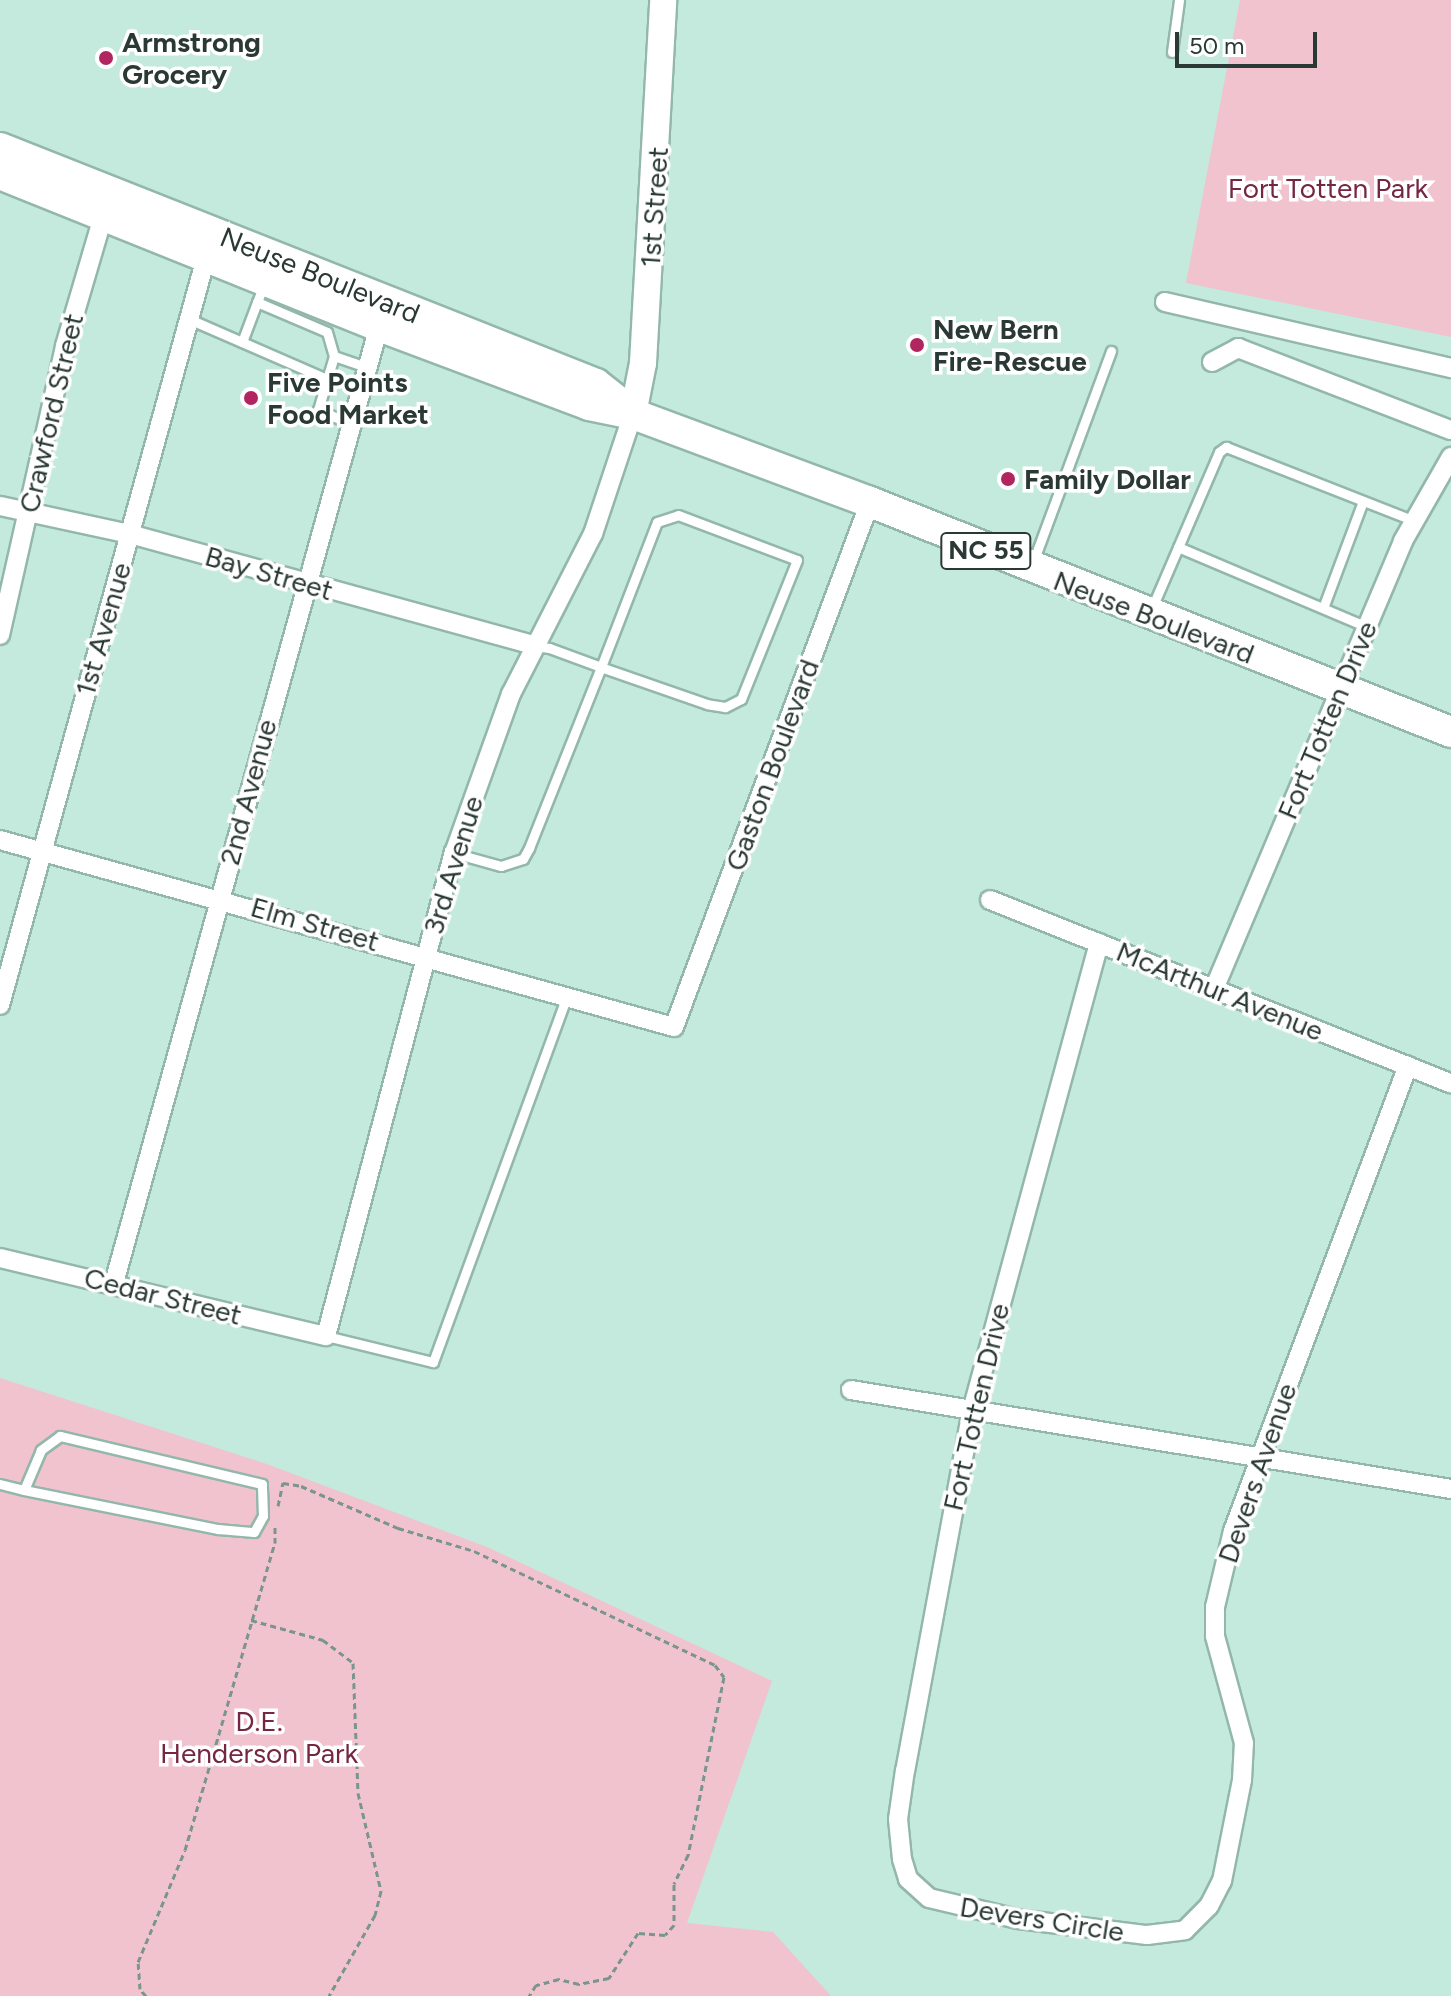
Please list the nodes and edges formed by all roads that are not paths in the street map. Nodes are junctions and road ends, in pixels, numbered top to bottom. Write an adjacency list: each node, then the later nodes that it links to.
1 (663, 0): 24 (main road, 1st Street)
2 (1179, 0): 3 (lane)
3 (1172, 52)
4 (0, 148): 6 (main road, Neuse Boulevard)
5 (0, 174): 6 (main road, Neuse Boulevard)
6 (107, 203): 7 (main road, Neuse Boulevard); 10 (main road, Neuse Boulevard); 31 (street, Crawford Street)
7 (207, 254): 8 (main road, Neuse Boulevard); 11 (street, 1st Avenue)
8 (262, 291): 12 (main road, Neuse Boulevard); 12 (lane); 13 (lane)
9 (1165, 302): 22 (street)
10 (383, 314): 12 (main road, Neuse Boulevard); 21 (street, 2nd Avenue); 24 (main road, Neuse Boulevard)
11 (189, 319): 13 (lane); 33 (street, 1st Avenue)
12 (332, 320): 18 (lane)
13 (242, 342): 17 (lane)
14 (275, 343): 17 (lane)
15 (296, 351): 20 (lane)
16 (1111, 351): 35 (lane)
17 (270, 354): 20 (lane)
18 (334, 356): 21 (lane); 23 (lane)
19 (1212, 362): 26 (street)
20 (290, 363): 23 (lane)
21 (366, 367): 25 (street, 2nd Avenue)
22 (1451, 368)
23 (327, 379): 25 (lane)
24 (633, 414): 29 (main road, Neuse Boulevard / NC 55); 41 (street, 3rd Avenue)
25 (349, 423): 36 (street, 2nd Avenue)
26 (1451, 430)
27 (1451, 457): 32 (street, Fort Totten Drive)
28 (1363, 501): 32 (lane); 34 (lane); 37 (lane)
29 (870, 502): 35 (main road, Neuse Boulevard / NC 55); 55 (street, Gaston Boulevard)
30 (0, 506): 31 (street, Bay Street)
31 (27, 510): 33 (street, Bay Street); 40 (street, Crawford Street)
32 (1415, 521): 39 (street, Fort Totten Drive)
33 (130, 534): 36 (street, Bay Street); 46 (street, 1st Avenue)
34 (1178, 547): 37 (lane); 38 (lane)
35 (1030, 569): 38 (main road, Neuse Boulevard / NC 55)
36 (305, 583): 41 (street, Bay Street); 48 (street, 2nd Avenue)
37 (1323, 608): 39 (lane)
38 (1149, 614): 43 (main road, Neuse Boulevard / NC 55)
39 (1367, 627): 43 (street, Fort Totten Drive)
40 (0, 635)
41 (536, 646): 42 (lane); 47 (street, 3rd Avenue)
42 (601, 667): 42 (lane); 47 (lane)
43 (1339, 689): 44 (main road, Neuse Boulevard / NC 55); 52 (street, Fort Totten Drive)
44 (1451, 732)
45 (0, 840): 46 (street, Elm Street)
46 (40, 849): 48 (street, Elm Street); 54 (street, 1st Avenue)
47 (454, 853): 51 (street, 3rd Avenue)
48 (220, 898): 51 (street, Elm Street); 59 (street, 2nd Avenue)
49 (990, 900): 50 (street, McArthur Avenue)
50 (1099, 943): 52 (street, McArthur Avenue); 62 (street, Fort Totten Drive)
51 (426, 955): 53 (street, Elm Street); 60 (street, 3rd Avenue)
52 (1214, 989): 56 (street, McArthur Avenue)
53 (567, 996): 55 (street, Elm Street); 60 (lane)
54 (0, 1005)
55 (674, 1027)
56 (1408, 1066): 57 (street, McArthur Avenue); 63 (street, Devers Avenue)
57 (1451, 1083)
58 (0, 1258): 59 (street, Cedar Street)
59 (114, 1283): 60 (street, Cedar Street)
60 (326, 1336)
61 (851, 1390): 62 (street)
62 (972, 1410): 63 (street); 67 (street, Fort Totten Drive)
63 (1258, 1461): 65 (street); 68 (street, Devers Avenue)
64 (0, 1484): 66 (lane)
65 (1451, 1489)
66 (24, 1490): 66 (lane)
67 (908, 1879): 68 (street, Devers Circle)
68 (1185, 1930)

